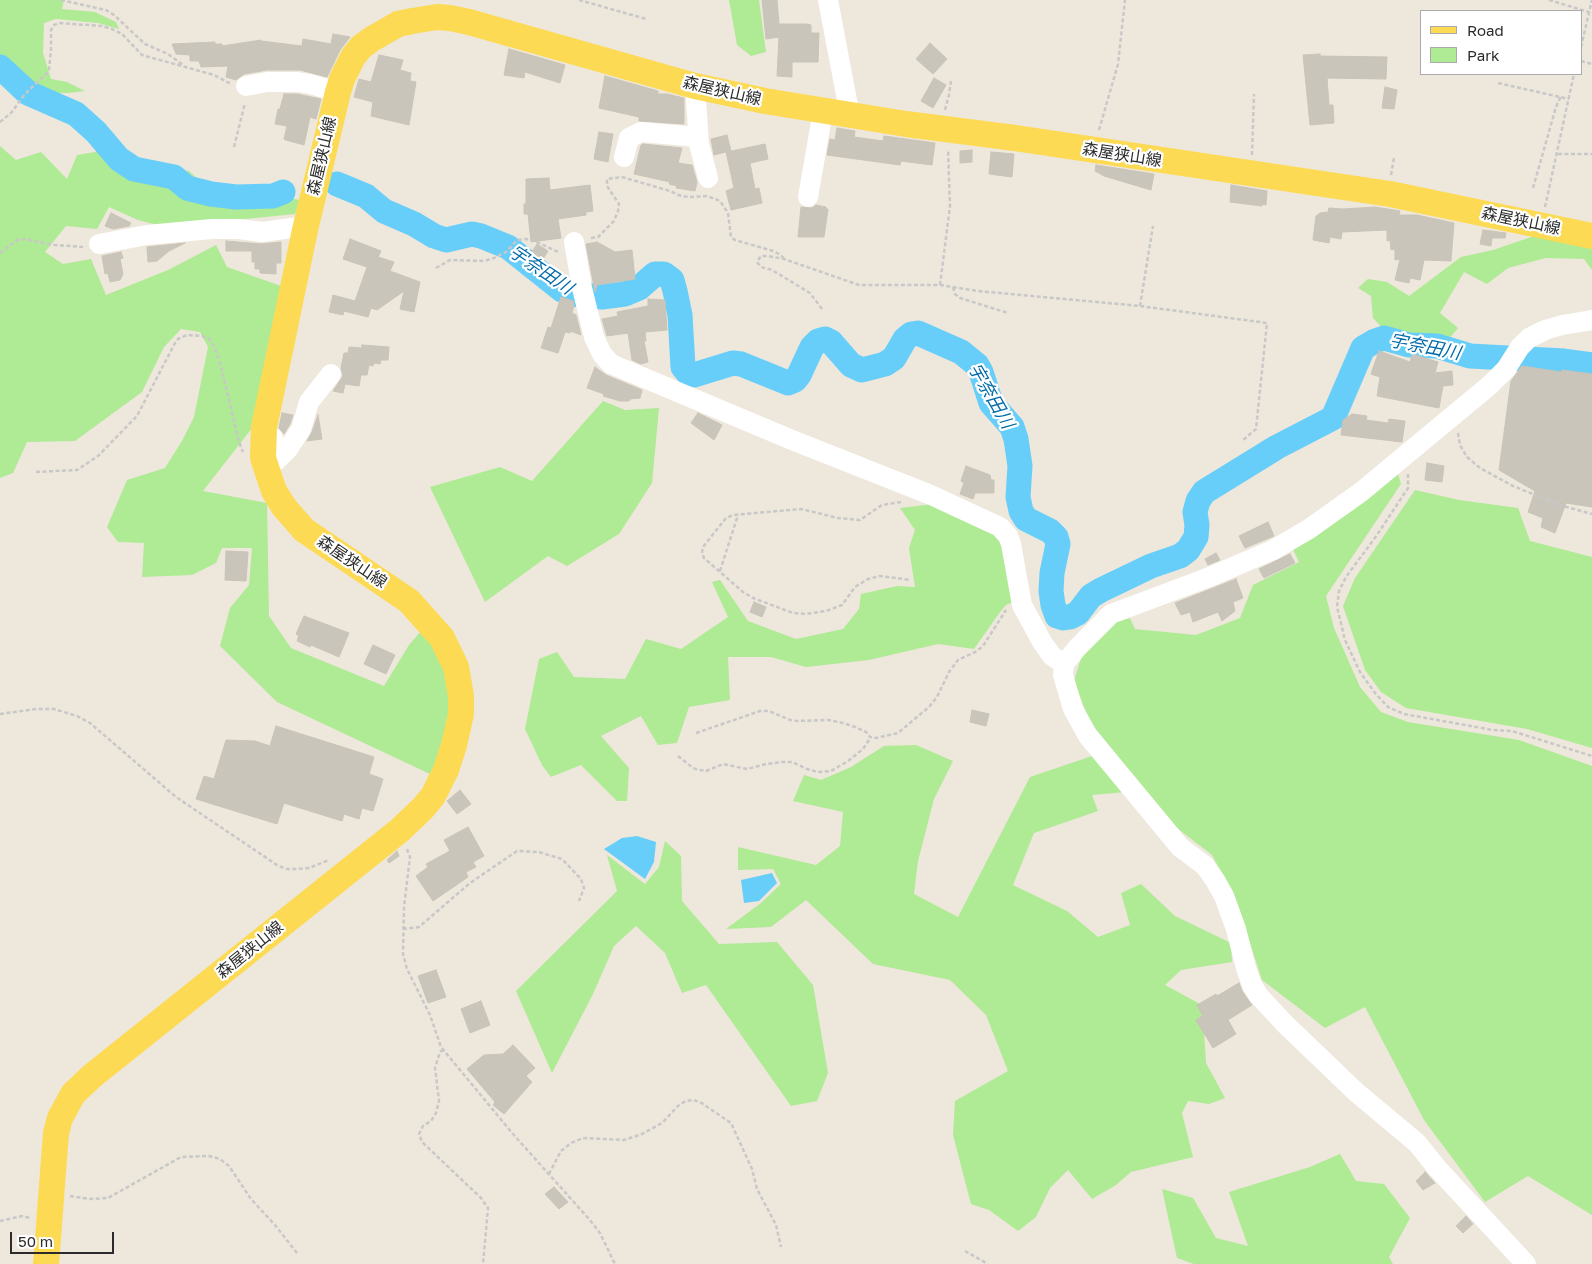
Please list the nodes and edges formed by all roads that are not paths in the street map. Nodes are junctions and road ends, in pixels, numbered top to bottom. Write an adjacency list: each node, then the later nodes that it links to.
1 (828, 0): 6 (street)
2 (246, 86): 4 (street)
3 (695, 86): 4 (main road, 森屋狭山線); 5 (main road, 森屋狭山線); 7 (street)
4 (338, 92): 11 (main road, 森屋狭山線)
5 (823, 111): 6 (main road, 森屋狭山線); 10 (street)
6 (850, 116): 12 (main road, 森屋狭山線)
7 (698, 137): 8 (street); 9 (street)
8 (624, 157)
9 (708, 178)
10 (808, 197)
11 (306, 226): 13 (street); 17 (main road, 森屋狭山線)
12 (1592, 236)
13 (99, 244)
14 (575, 246): 18 (street)
15 (1592, 320): 18 (street)
16 (331, 374): 17 (street)
17 (263, 447): 19 (main road, 森屋狭山線)
18 (1064, 664): 20 (street)
19 (46, 1264)
20 (1526, 1264)

